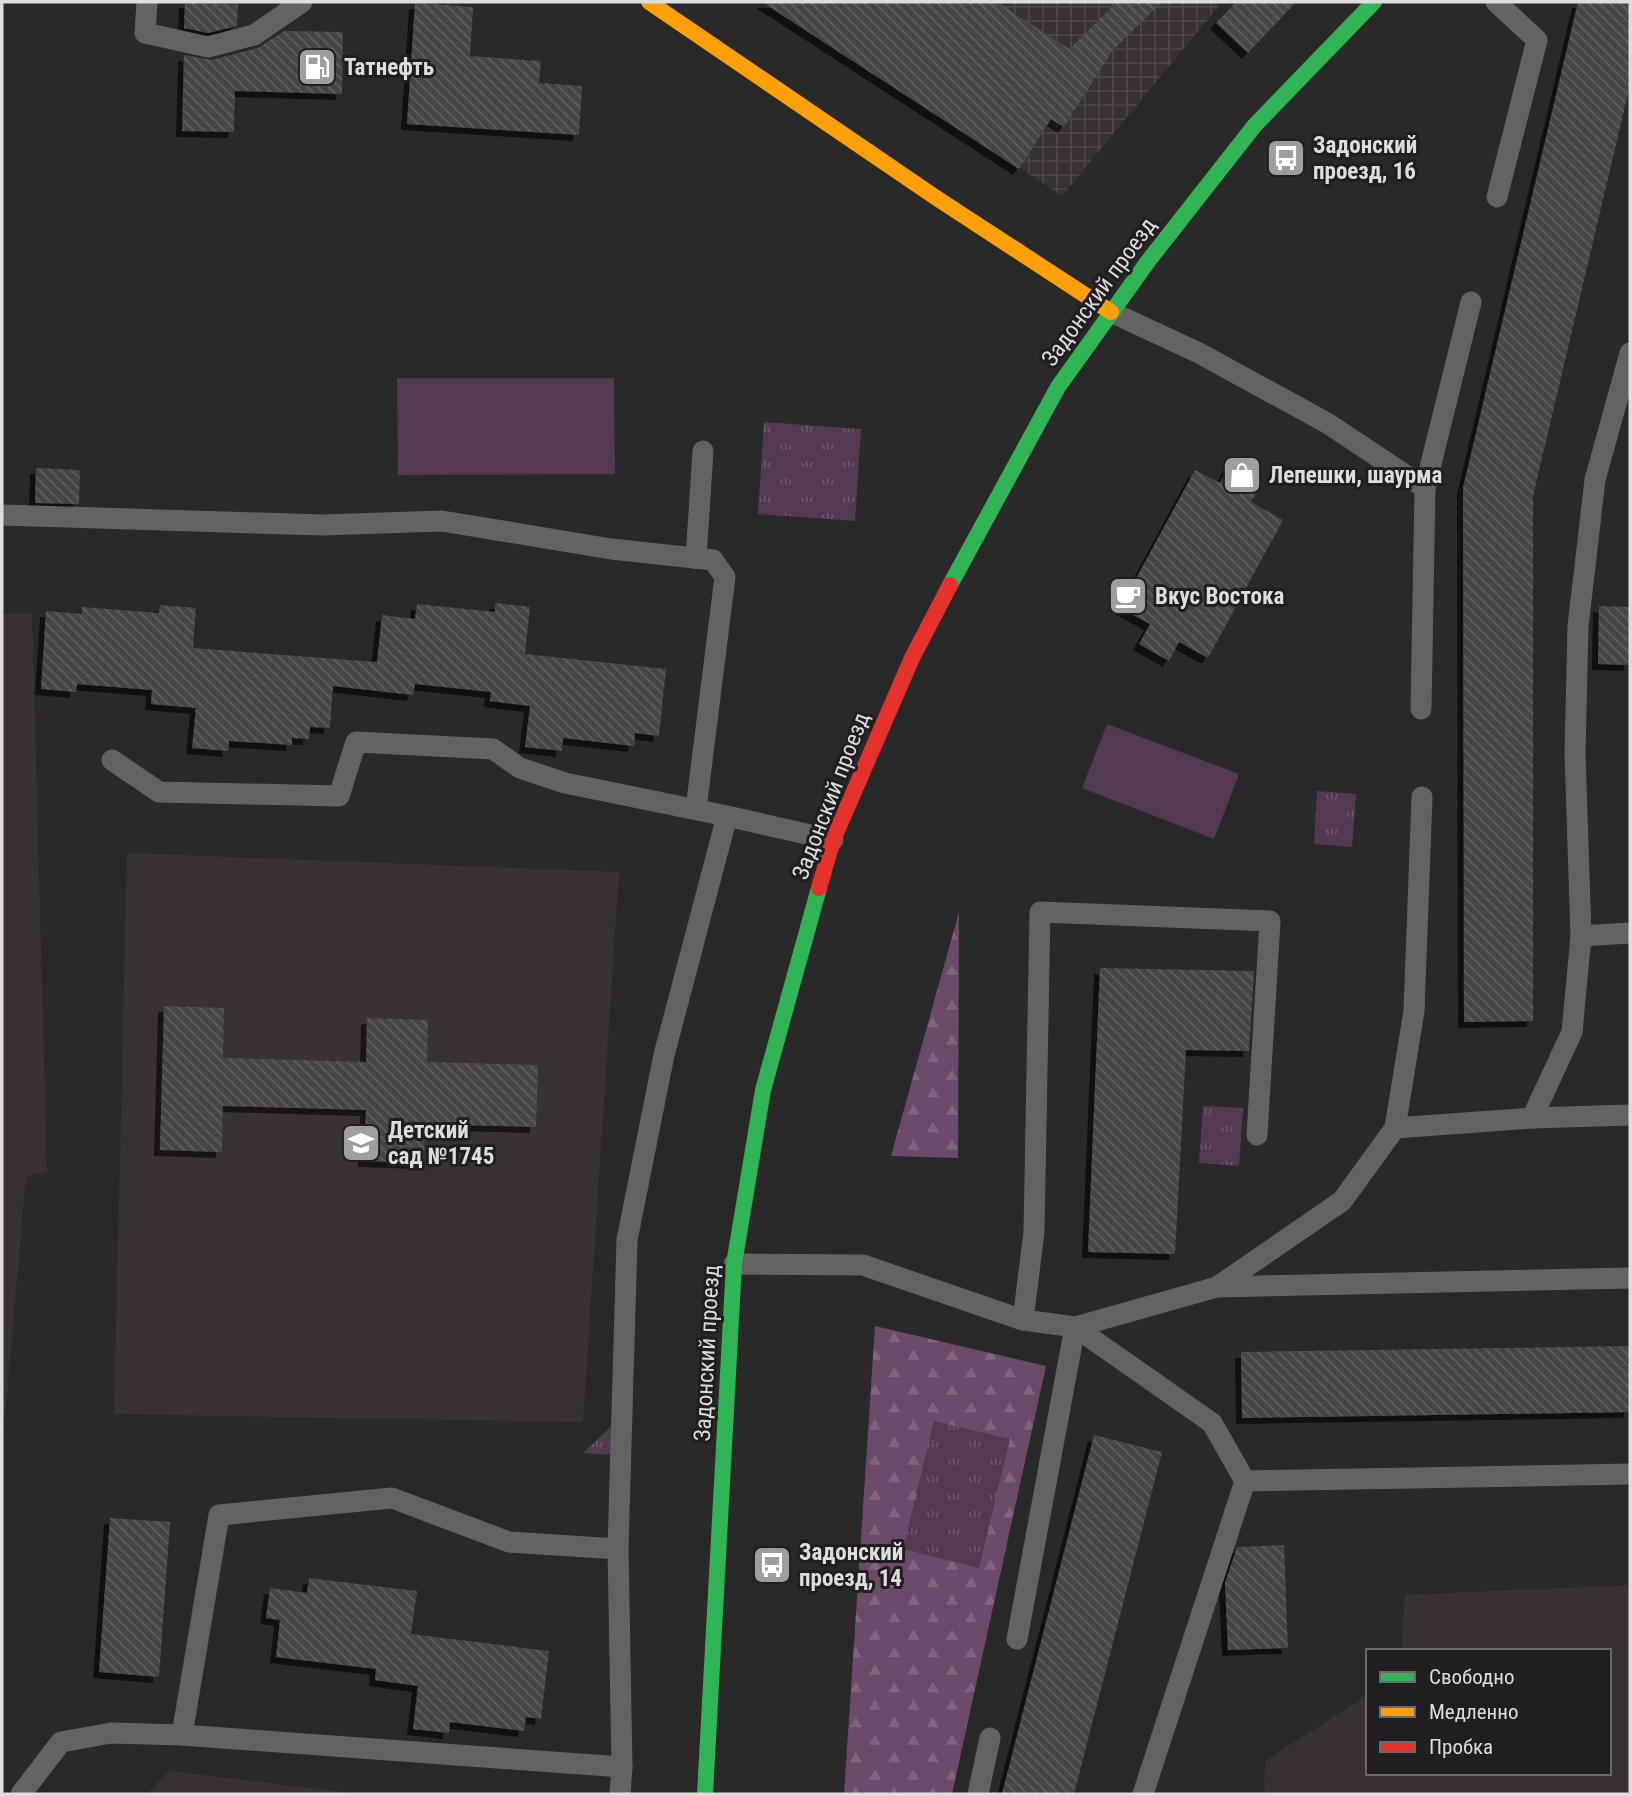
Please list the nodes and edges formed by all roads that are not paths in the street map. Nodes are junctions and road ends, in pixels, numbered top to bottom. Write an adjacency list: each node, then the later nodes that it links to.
1 (147, 2): 2 (lane)
2 (302, 2)
3 (649, 2): 8 (street)
4 (1374, 2): 8 (street, Задонский проезд)
5 (1496, 2): 6 (lane)
6 (1497, 197)
7 (1471, 302): 11 (lane)
8 (1111, 312): 11 (lane); 19 (street, Задонский проезд)
9 (1630, 353): 21 (lane)
10 (703, 451): 13 (lane)
11 (1425, 488): 14 (lane)
12 (2, 514): 13 (lane)
13 (696, 558): 17 (lane)
14 (1420, 709)
15 (112, 760): 17 (lane)
16 (1422, 797): 24 (lane)
17 (696, 809): 18 (lane)
18 (727, 816): 19 (lane); 33 (lane)
19 (833, 840): 26 (street, Задонский проезд)
20 (1630, 933): 21 (lane)
21 (1581, 936): 23 (lane)
22 (1630, 1115): 23 (lane)
23 (1532, 1118): 24 (lane)
24 (1395, 1128): 28 (lane)
25 (1257, 1135): 29 (lane)
26 (734, 1264): 29 (lane); 40 (street, Задонский проезд)
27 (1630, 1278): 28 (lane)
28 (1217, 1287): 30 (lane)
29 (1023, 1320): 30 (lane)
30 (1075, 1327): 32 (lane); 34 (lane)
31 (1630, 1474): 32 (lane)
32 (1245, 1481): 42 (lane)
33 (618, 1549): 35 (lane); 37 (lane)
34 (1017, 1639)
35 (182, 1735): 37 (lane); 38 (lane)
36 (990, 1738): 41 (lane)
37 (622, 1767): 39 (lane)
38 (21, 1794)
39 (620, 1794)
40 (705, 1794)
41 (978, 1794)
42 (1143, 1794)

